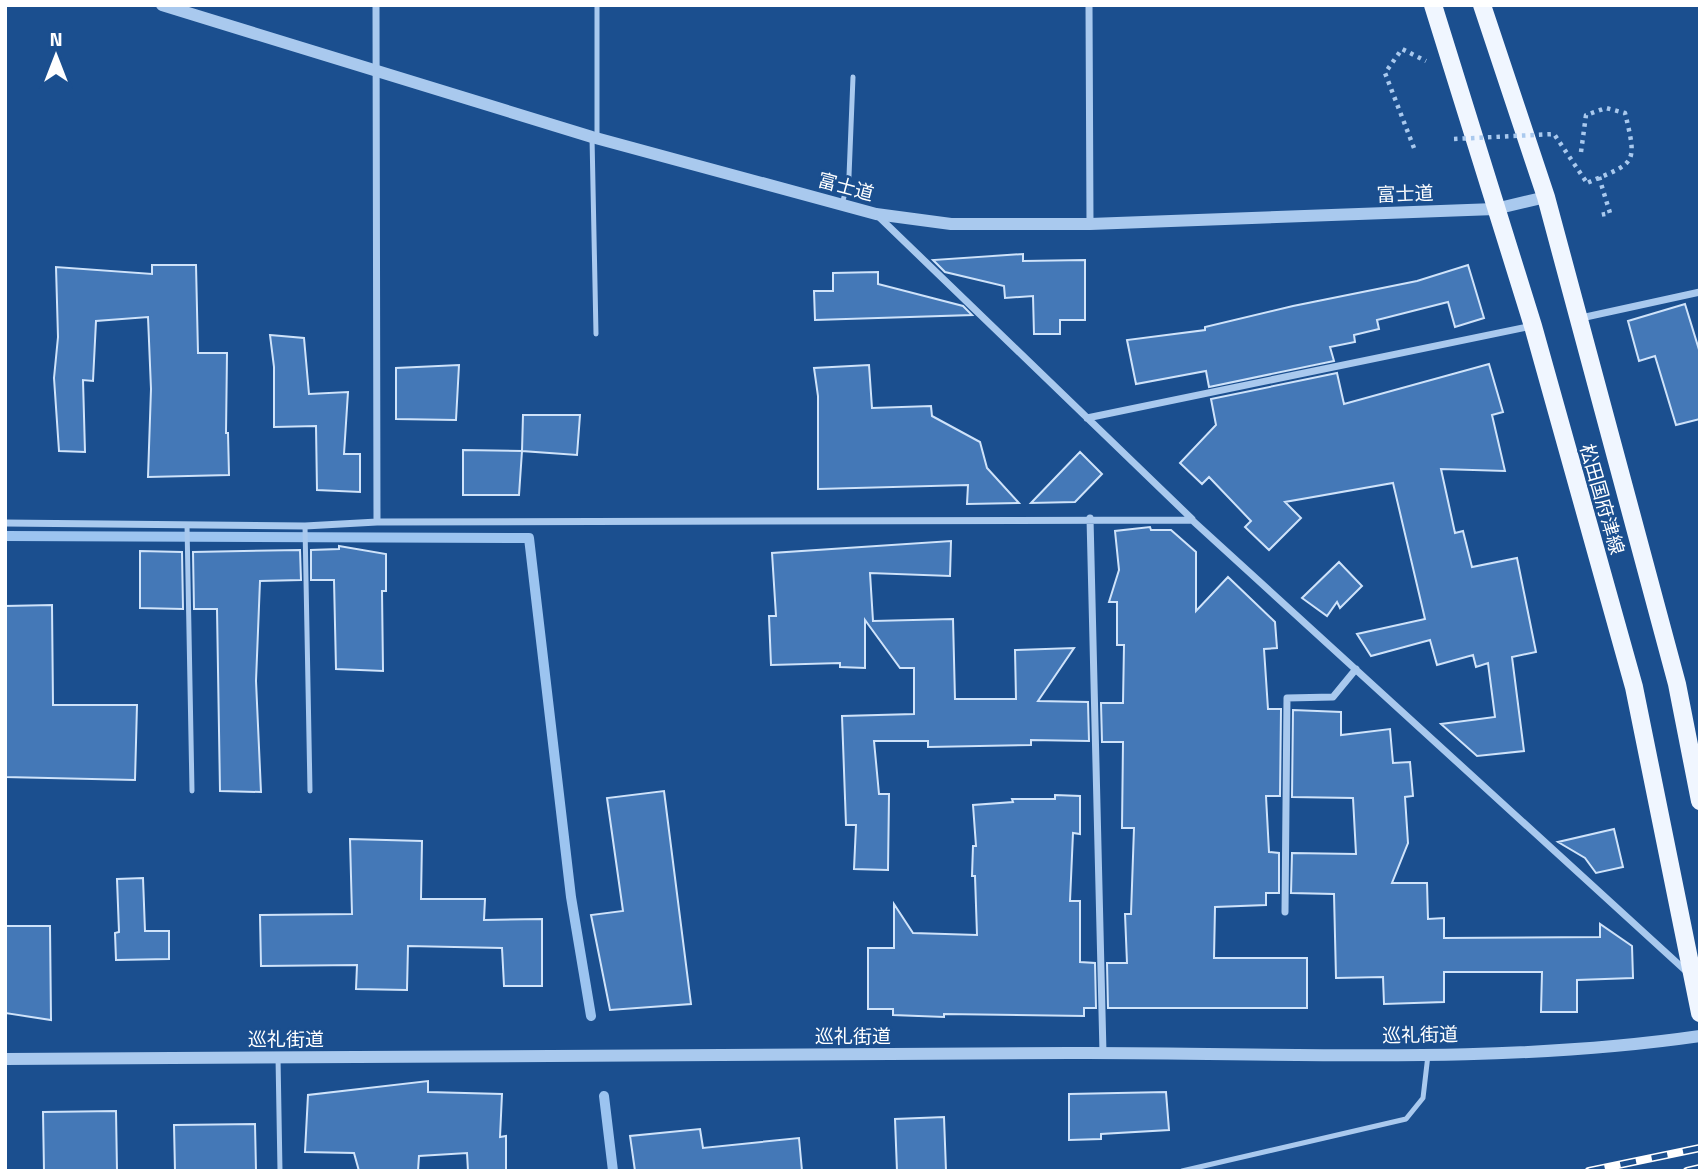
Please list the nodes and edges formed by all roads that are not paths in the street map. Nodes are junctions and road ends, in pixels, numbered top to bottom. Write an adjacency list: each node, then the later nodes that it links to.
1 (162, 5): 7 (street, 富士道)
2 (376, 5): 7 (street)
3 (597, 5): 9 (lane)
4 (1089, 5): 14 (street)
5 (1433, 5): 12 (main road, 松田国府津線)
6 (1482, 5): 10 (main road, 松田国府津線)
7 (376, 74): 9 (street, 富士道); 22 (street)
8 (853, 77): 11 (lane)
9 (594, 138): 11 (street, 富士道); 18 (lane)
10 (1546, 198): 12 (street, 富士道); 16 (main road, 松田国府津線)
11 (842, 205): 13 (street, 富士道)
12 (1495, 209): 14 (street, 富士道); 17 (main road, 松田国府津線)
13 (876, 214): 14 (street, 富士道); 19 (street)
14 (1090, 224)
15 (1700, 292): 16 (street)
16 (1579, 318): 29 (main road, 松田国府津線)
17 (1533, 326): 19 (street); 31 (main road, 松田国府津線)
18 (596, 334)
19 (1087, 418): 21 (street)
20 (1090, 518): 21 (street); 22 (street); 34 (street)
21 (1192, 520): 26 (street)
22 (377, 522): 25 (street)
23 (5, 523): 24 (street)
24 (187, 525): 25 (street); 27 (lane)
25 (305, 526): 28 (lane)
26 (1356, 669): 30 (street); 31 (street)
27 (192, 791)
28 (310, 791)
29 (1700, 801)
30 (1285, 912)
31 (1692, 976): 32 (main road, 松田国府津線)
32 (1700, 1013)
33 (1700, 1036): 35 (street, 巡礼街道)
34 (1103, 1053): 35 (street, 巡礼街道); 36 (street, 巡礼街道)
35 (1428, 1055): 39 (lane)
36 (278, 1057): 37 (street, 巡礼街道); 38 (lane)
37 (5, 1059)
38 (280, 1171)
39 (1182, 1171)

